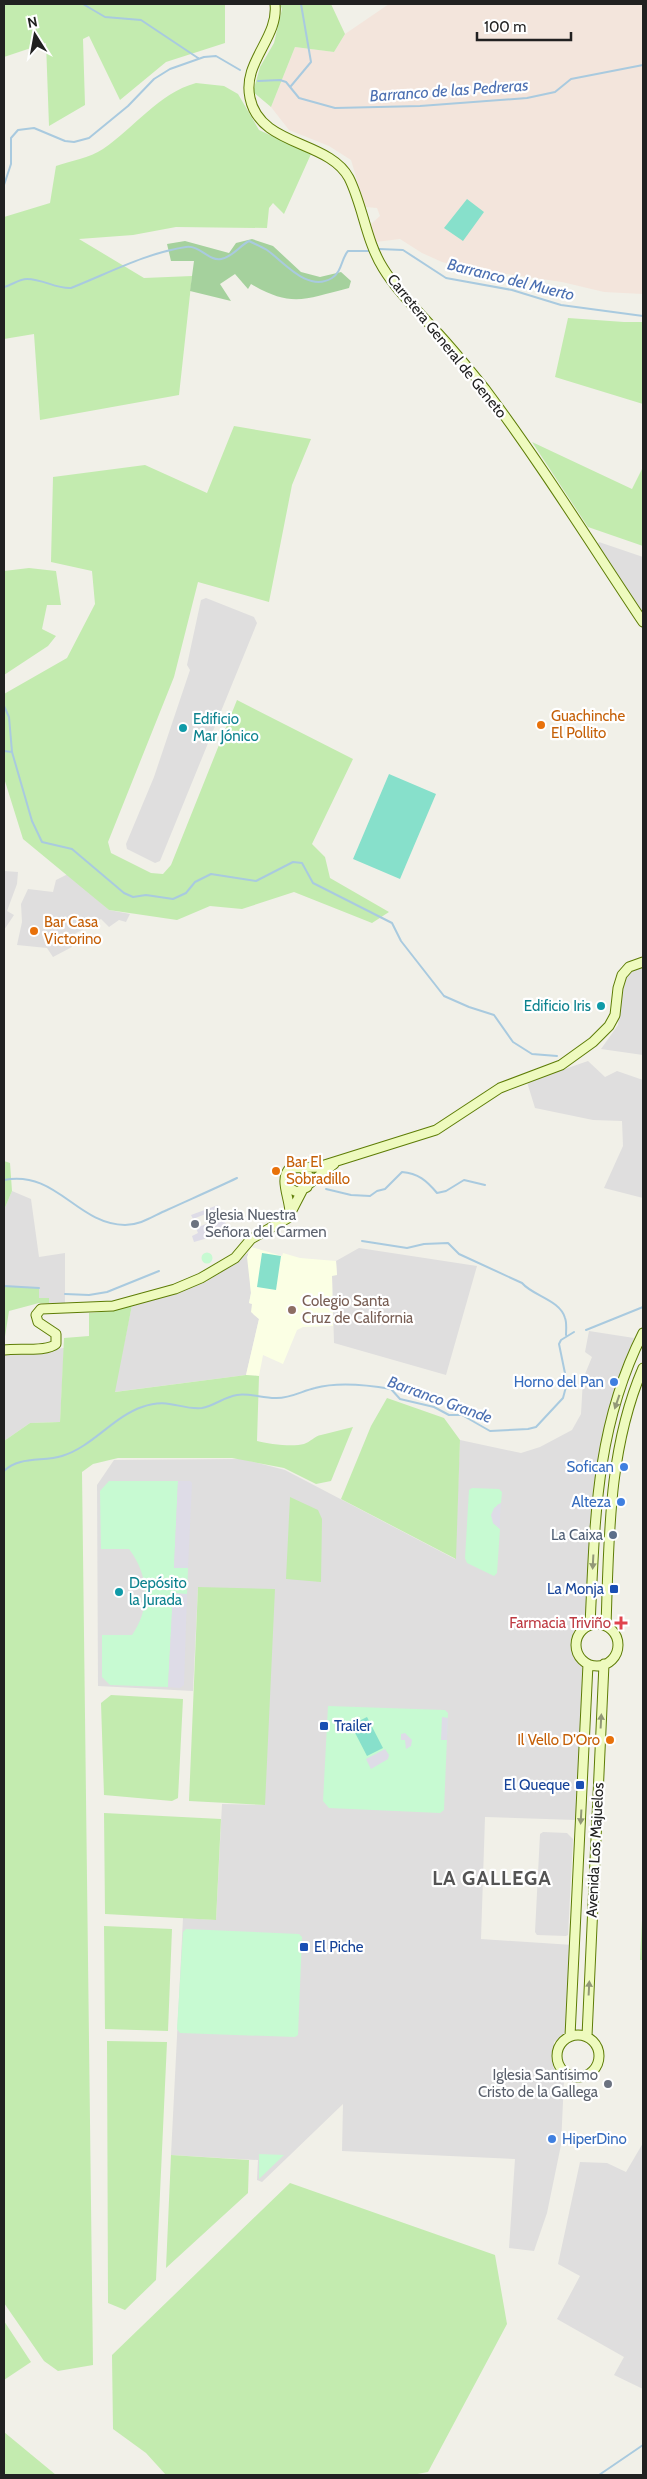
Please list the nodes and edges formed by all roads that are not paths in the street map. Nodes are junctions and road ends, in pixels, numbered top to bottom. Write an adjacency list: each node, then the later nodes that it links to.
1 (275, 4): 2 (main road, Carretera General de Geneto)
2 (643, 622)
3 (643, 962): 4 (main road)
4 (336, 1162): 5 (main road); 6 (main road)
5 (303, 1168): 6 (main road); 7 (main road)
6 (309, 1184): 8 (main road)
7 (287, 1187): 8 (main road); 9 (main road)
8 (302, 1191): 9 (main road)
9 (290, 1215): 11 (main road)
10 (643, 1333): 13 (main road, one-way to 13)
11 (4, 1350)
12 (643, 1368): 14 (main road)
13 (590, 1625): 14 (main road); 15 (main road)
14 (606, 1626): 16 (main road)
15 (588, 1664): 16 (main road); 17 (main road, Avenida Los Majuelos, one-way to 17)
16 (604, 1664): 18 (main road, Avenida Los Majuelos, one-way to 16)
17 (570, 2036): 18 (main road); 18 (main road)
18 (587, 2036)

